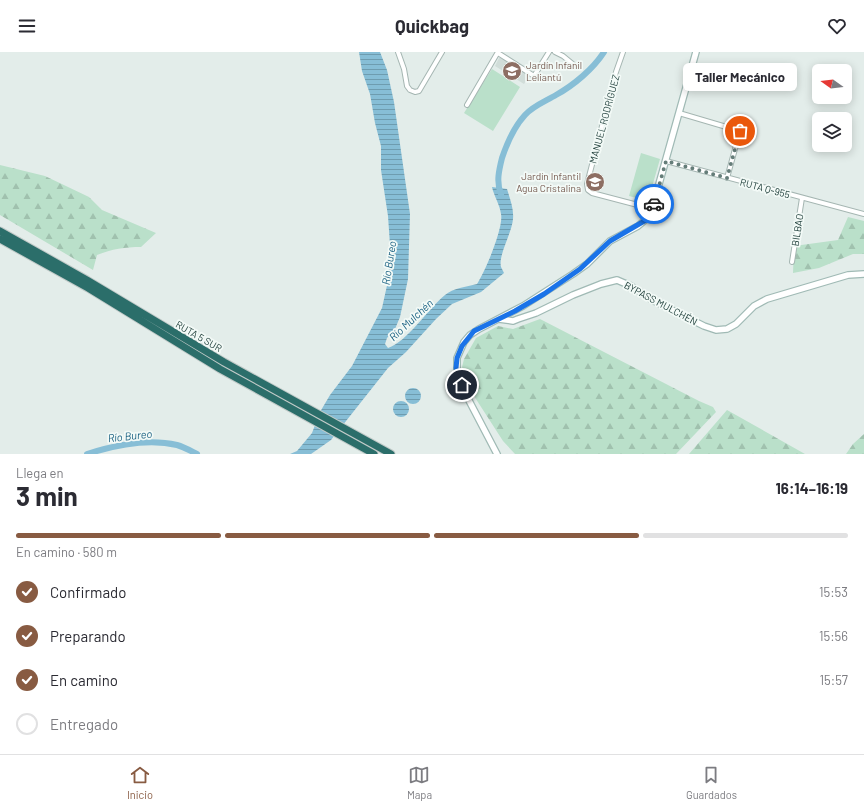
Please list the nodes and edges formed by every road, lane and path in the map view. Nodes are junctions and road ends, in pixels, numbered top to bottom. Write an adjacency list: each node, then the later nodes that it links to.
1 (398, 52): 2 (street)
2 (442, 52)
3 (548, 52): 7 (street)
4 (555, 52): 8 (street)
5 (623, 52): 15 (street, MANUEL RODRÍGUEZ)
6 (696, 52): 11 (main road)
7 (498, 53): 10 (street)
8 (565, 54): 9 (street)
9 (574, 65)
10 (467, 105)
11 (679, 113): 12 (main road); 13 (street)
12 (666, 161): 13 (street, RUTA Q-955); 15 (main road)
13 (727, 178): 14 (street, RUTA Q-955)
14 (802, 198): 16 (street, RUTA Q-955); 19 (street, BILBAO)
15 (653, 209): 21 (main road)
16 (864, 214)
17 (0, 231): 23 (highway, RUTA 5 SUR)
18 (0, 239): 22 (highway, RUTA 5 SUR)
19 (792, 262)
20 (864, 274): 21 (main road, BYPASS MULCHÉN)
21 (499, 319): 24 (main road)
22 (374, 454)
23 (391, 454)
24 (497, 454)

